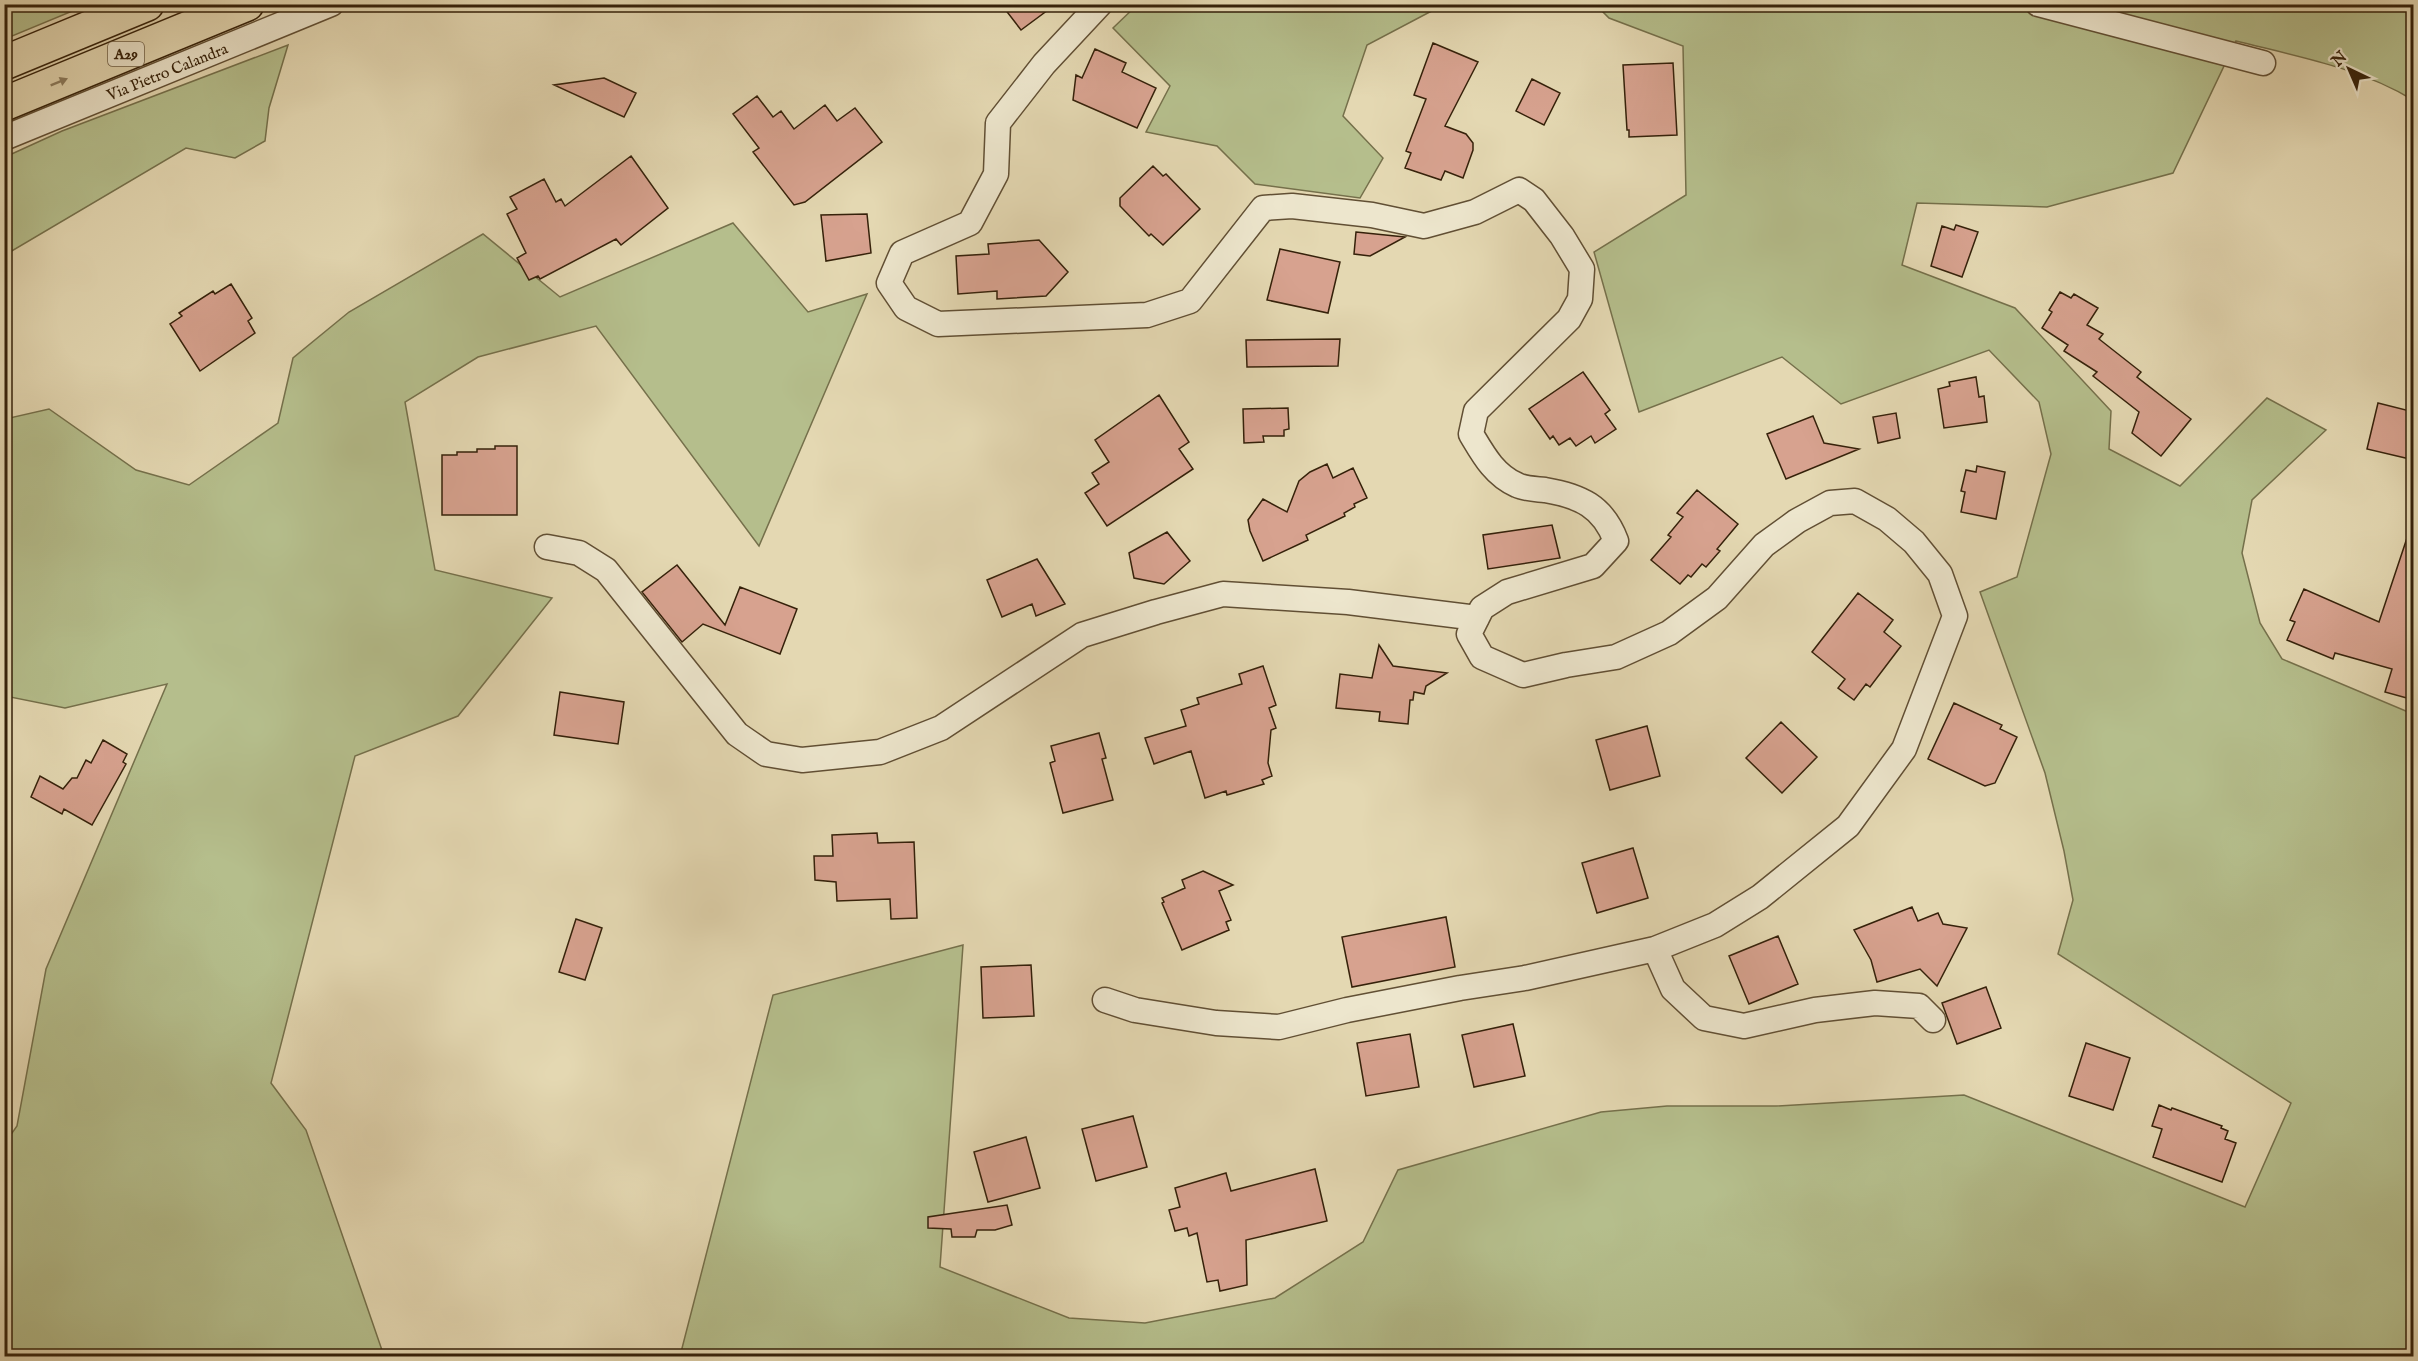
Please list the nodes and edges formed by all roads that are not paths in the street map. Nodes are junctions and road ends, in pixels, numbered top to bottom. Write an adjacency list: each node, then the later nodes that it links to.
1 (147, 4): 6 (highway, A29)
2 (248, 4): 8 (highway, A29, one-way to 2)
3 (331, 4): 9 (street, Via Pietro Calandra)
4 (1100, 4): 11 (street)
5 (2038, 4): 7 (street)
6 (4, 63)
7 (2263, 63)
8 (4, 104)
9 (4, 138)
10 (547, 547): 11 (street)
11 (1477, 618): 12 (street)
12 (1655, 949): 13 (street); 14 (street)
13 (1105, 1000)
14 (1933, 1020)

